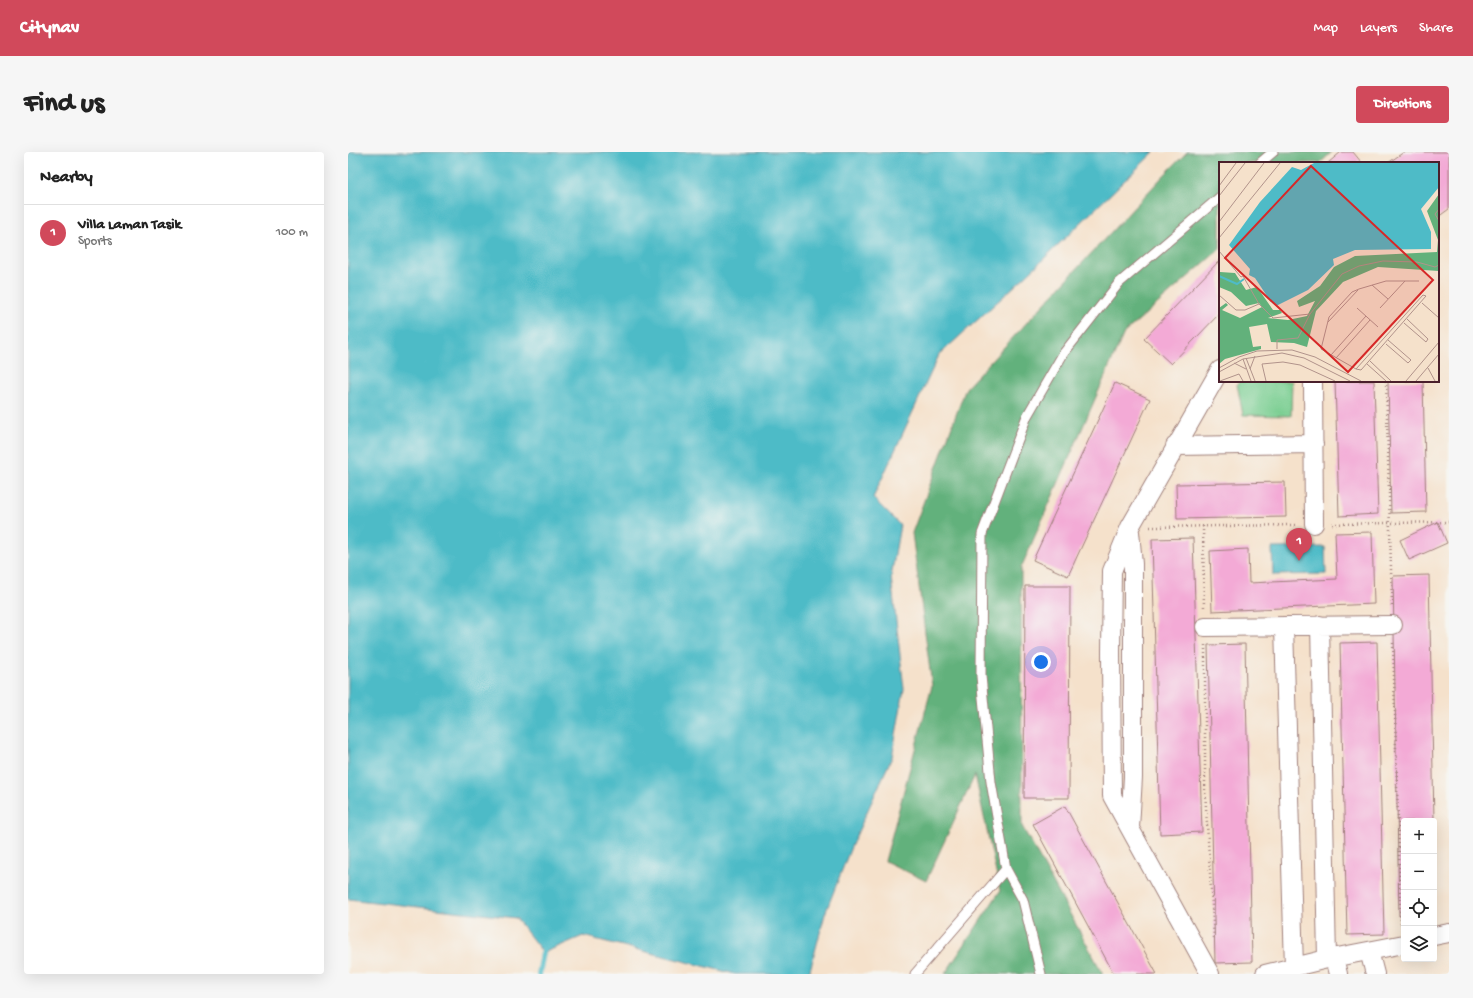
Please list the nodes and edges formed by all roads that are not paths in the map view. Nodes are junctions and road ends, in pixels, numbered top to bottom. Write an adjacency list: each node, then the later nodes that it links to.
1 (1273, 152): 2 (lane)
2 (1261, 162)
3 (1219, 198): 13 (lane)
4 (1219, 372): 7 (street)
5 (1313, 382): 6 (street)
6 (1314, 444): 7 (street); 8 (street)
7 (1175, 446): 22 (street)
8 (1314, 524)
9 (1320, 625): 10 (street); 11 (street); 18 (street)
10 (1393, 625)
11 (1284, 626): 12 (street); 19 (street)
12 (1205, 627)
13 (1006, 869): 20 (lane); 21 (lane)
14 (1449, 933): 15 (street)
15 (1437, 935)
16 (1401, 944): 17 (street)
17 (1369, 951): 18 (street); 24 (street)
18 (1333, 964): 19 (street)
19 (1294, 967): 23 (street)
20 (915, 974)
21 (1041, 974)
22 (1210, 974)
23 (1265, 974)
24 (1375, 974)

